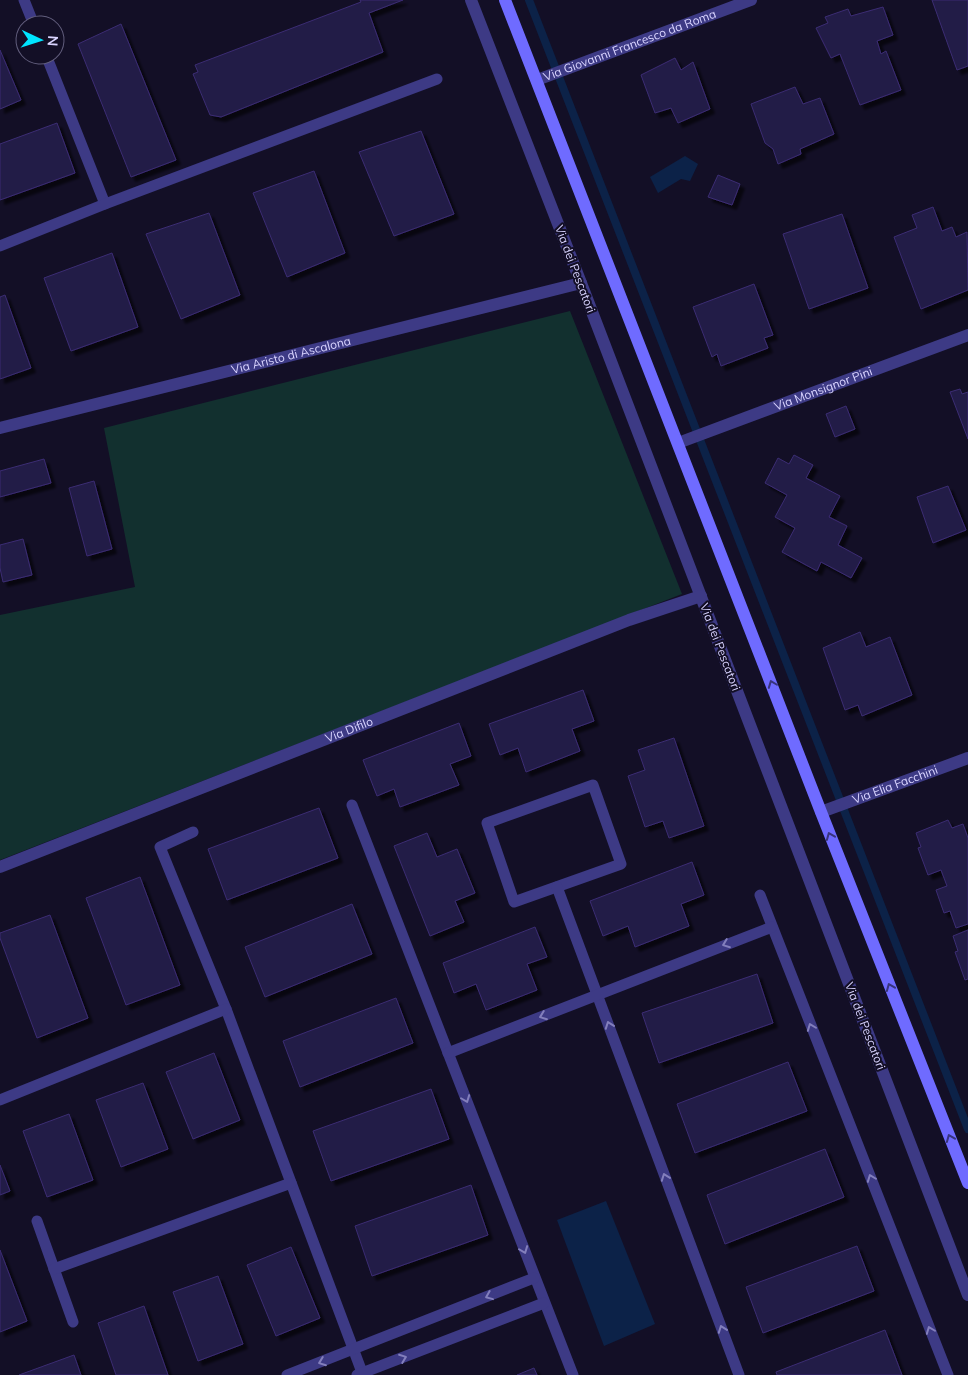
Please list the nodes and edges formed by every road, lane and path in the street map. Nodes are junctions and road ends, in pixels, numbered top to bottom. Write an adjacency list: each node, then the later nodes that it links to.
1 (24, 0): 5 (lane)
2 (471, 0): 11 (street, Via dei Pescatori)
3 (505, 0): 8 (street)
4 (751, 0): 8 (street, Via Giovanni Francesco da Roma)
5 (30, 15)
6 (50, 65): 9 (lane)
7 (438, 79): 9 (lane)
8 (537, 80): 14 (street)
9 (106, 204): 10 (lane)
10 (0, 246)
11 (581, 283): 13 (street, Via Aristo di Ascalona); 15 (street, Via dei Pescatori)
12 (968, 335): 14 (street, Via Monsignor Pini)
13 (0, 428)
14 (684, 441): 18 (street, one-way to 14)
15 (700, 596): 20 (street, Via Difilo); 33 (street, Via dei Pescatori)
16 (968, 758): 18 (street, Via Elia Facchini)
17 (352, 805): 26 (lane)
18 (827, 810): 29 (street, one-way to 18)
19 (192, 832): 25 (lane)
20 (0, 867)
21 (557, 887): 21 (lane); 24 (lane)
22 (760, 895): 23 (lane)
23 (772, 927): 24 (lane, one-way to 24); 41 (lane, one-way to 23)
24 (597, 995): 26 (lane, one-way to 26); 40 (lane, one-way to 24)
25 (226, 1009): 27 (lane); 28 (lane)
26 (448, 1053): 32 (lane, one-way to 32)
27 (0, 1100)
28 (291, 1183): 31 (lane); 36 (lane)
29 (968, 1183)
30 (37, 1221): 31 (lane)
31 (54, 1270): 35 (lane)
32 (534, 1278): 34 (lane); 36 (lane, one-way to 36)
33 (968, 1295)
34 (544, 1303): 37 (lane, one-way to 34); 39 (lane)
35 (73, 1322)
36 (354, 1349): 37 (lane); 38 (lane, one-way to 38)
37 (361, 1374)
38 (287, 1375)
39 (572, 1375)
40 (739, 1375)
41 (948, 1375)

